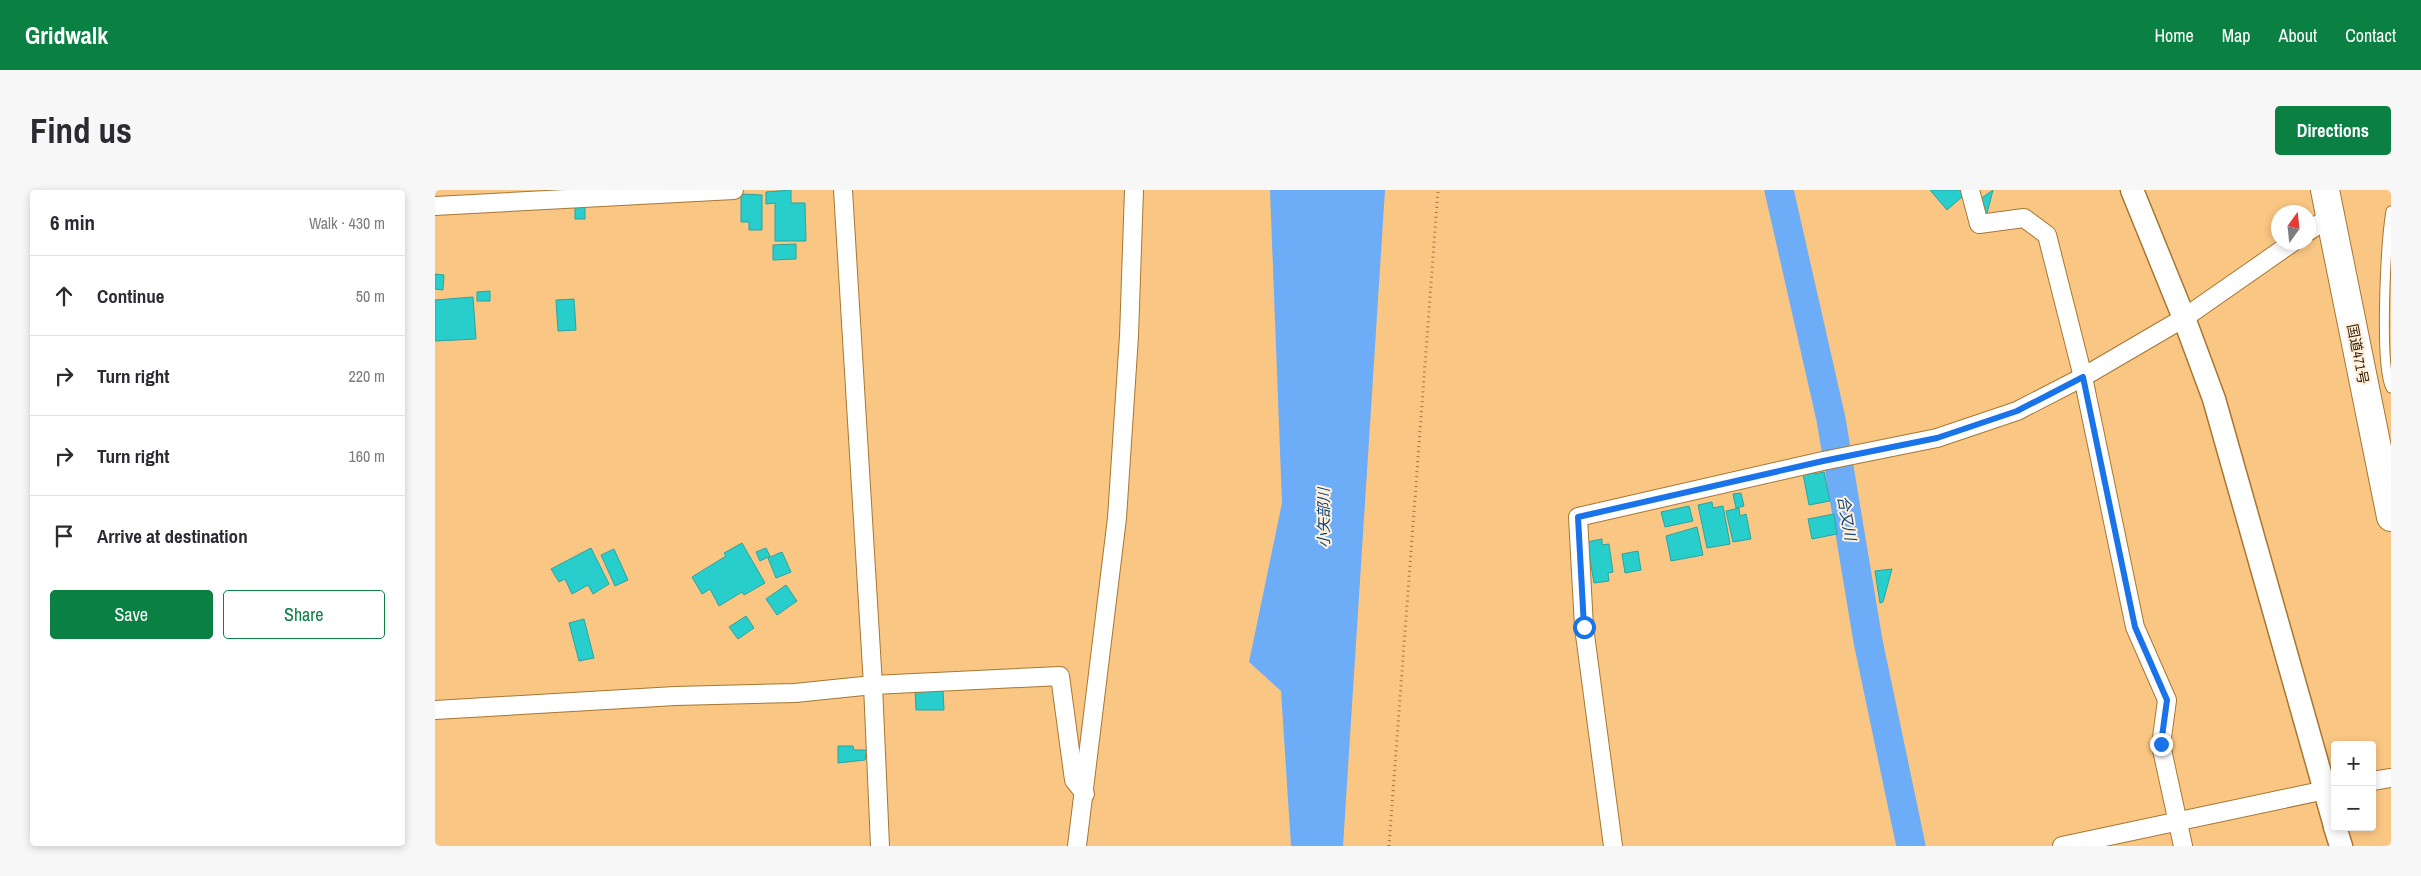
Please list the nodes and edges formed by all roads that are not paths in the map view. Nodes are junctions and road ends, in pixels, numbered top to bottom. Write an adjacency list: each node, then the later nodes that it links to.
1 (734, 190): 7 (street)
2 (843, 190): 15 (street)
3 (1134, 190): 20 (street)
4 (1970, 190): 12 (street)
5 (2132, 190): 11 (street)
6 (2325, 190): 9 (highway, 国道471号)
7 (435, 206)
8 (2391, 211): 13 (lane)
9 (2319, 224): 14 (highway, 国道471号)
10 (2282, 250): 11 (street)
11 (2184, 318): 12 (street); 19 (street)
12 (2083, 377): 21 (street); 25 (street)
13 (2391, 388)
14 (2391, 517)
15 (873, 685): 16 (street); 20 (street); 23 (street)
16 (435, 710)
17 (2391, 778): 18 (street)
18 (2376, 780)
19 (2329, 790): 21 (street)
20 (1085, 794): 24 (street)
21 (2178, 823): 26 (street); 27 (street)
22 (2336, 831): 28 (street)
23 (880, 846)
24 (1077, 846)
25 (1613, 846)
26 (2062, 846)
27 (2183, 846)
28 (2341, 846)

